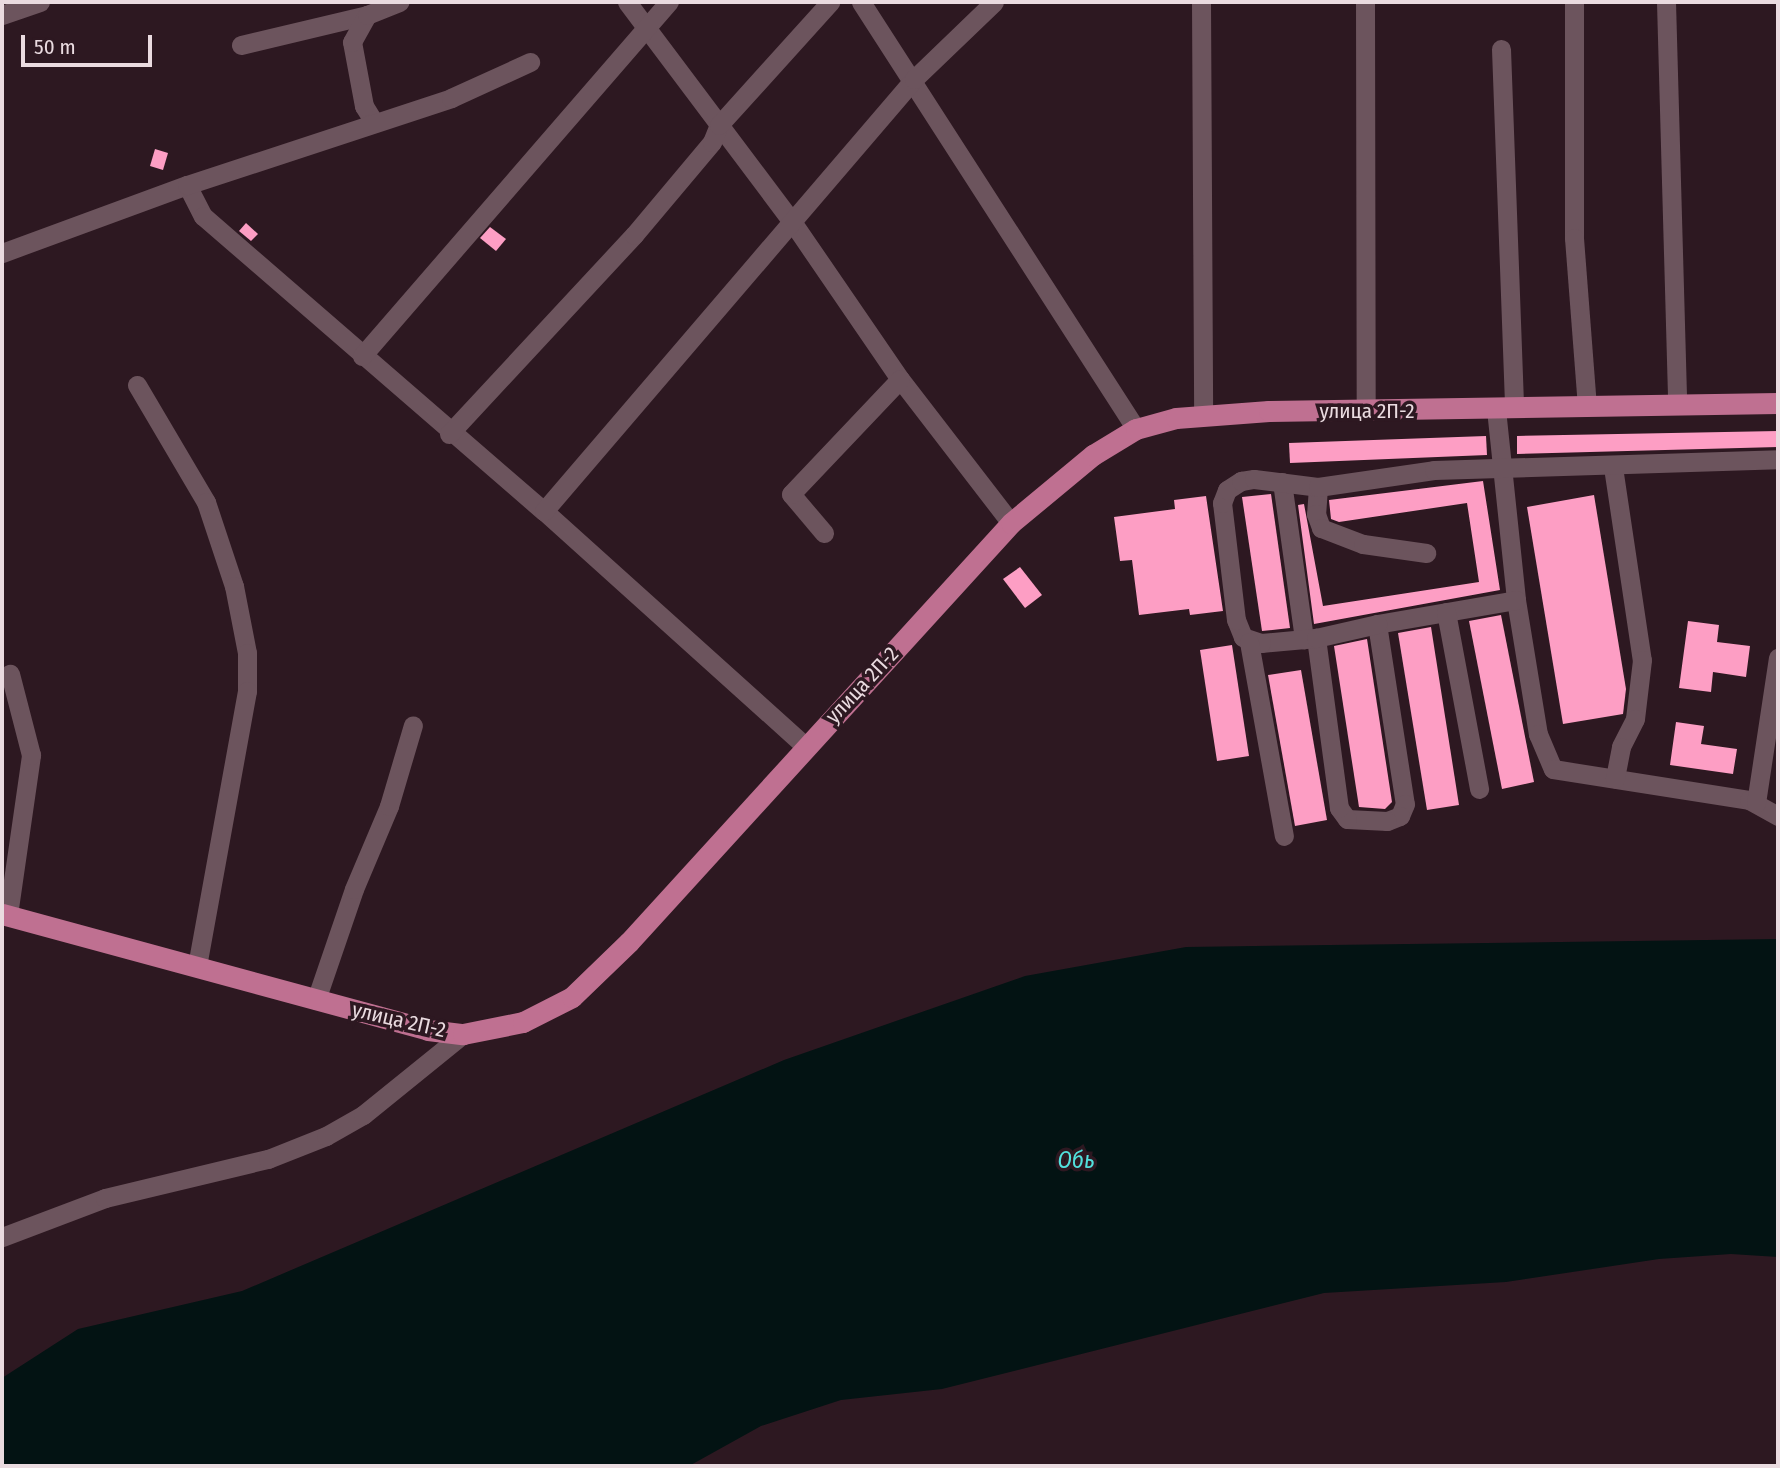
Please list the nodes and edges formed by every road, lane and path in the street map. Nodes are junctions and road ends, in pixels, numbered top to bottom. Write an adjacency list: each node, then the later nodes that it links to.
1 (40, 2): 13 (street)
2 (399, 2): 12 (street)
3 (627, 2): 14 (street)
4 (668, 2): 14 (street)
5 (830, 2): 20 (street)
6 (861, 2): 18 (street)
7 (994, 2): 18 (street)
8 (1201, 2): 32 (street)
9 (1365, 2): 31 (street)
10 (1574, 2): 29 (street)
11 (1666, 2): 28 (street)
12 (367, 15): 15 (street); 19 (street)
13 (2, 16)
14 (645, 26): 20 (street); 24 (street)
15 (241, 45)
16 (1500, 48): 30 (street)
17 (530, 62): 19 (street)
18 (914, 79): 22 (street); 33 (street)
19 (374, 122): 21 (street)
20 (719, 125): 22 (street); 34 (street)
21 (187, 185): 23 (street); 24 (street)
22 (793, 223): 25 (street); 40 (street)
23 (2, 253)
24 (362, 356): 34 (street)
25 (900, 379): 41 (street); 42 (street)
26 (137, 385): 59 (street)
27 (1778, 403): 28 (main road, улица 2П-2)
28 (1677, 404): 29 (main road, улица 2П-2)
29 (1587, 407): 30 (main road, улица 2П-2)
30 (1505, 408): 31 (main road, улица 2П-2); 37 (street)
31 (1366, 411): 32 (main road, улица 2П-2)
32 (1203, 415): 33 (main road, улица 2П-2)
33 (1136, 429): 41 (main road, улица 2П-2)
34 (449, 434): 40 (street)
35 (1778, 459): 36 (street)
36 (1613, 467): 37 (street); 53 (street)
37 (1503, 469): 39 (street); 44 (street)
38 (1282, 482): 39 (street); 47 (street); 48 (street)
39 (1318, 486): 43 (street)
40 (544, 511): 52 (street)
41 (1011, 523): 52 (main road, улица 2П-2)
42 (824, 533)
43 (1426, 553)
44 (1516, 600): 45 (street); 53 (street)
45 (1446, 612): 46 (street); 54 (street)
46 (1377, 624): 47 (street); 47 (street)
47 (1310, 638): 48 (street)
48 (1249, 642): 57 (street)
49 (1778, 658): 55 (street)
50 (10, 674): 58 (street)
51 (413, 725): 60 (street)
52 (805, 746): 61 (main road, улица 2П-2)
53 (1615, 778): 55 (street)
54 (1479, 789)
55 (1756, 803): 56 (street)
56 (1778, 816)
57 (1284, 836)
58 (5, 914): 59 (main road, улица 2П-2)
59 (197, 967): 60 (main road, улица 2П-2)
60 (316, 1000): 61 (main road, улица 2П-2)
61 (463, 1034): 62 (street)
62 (2, 1237)

